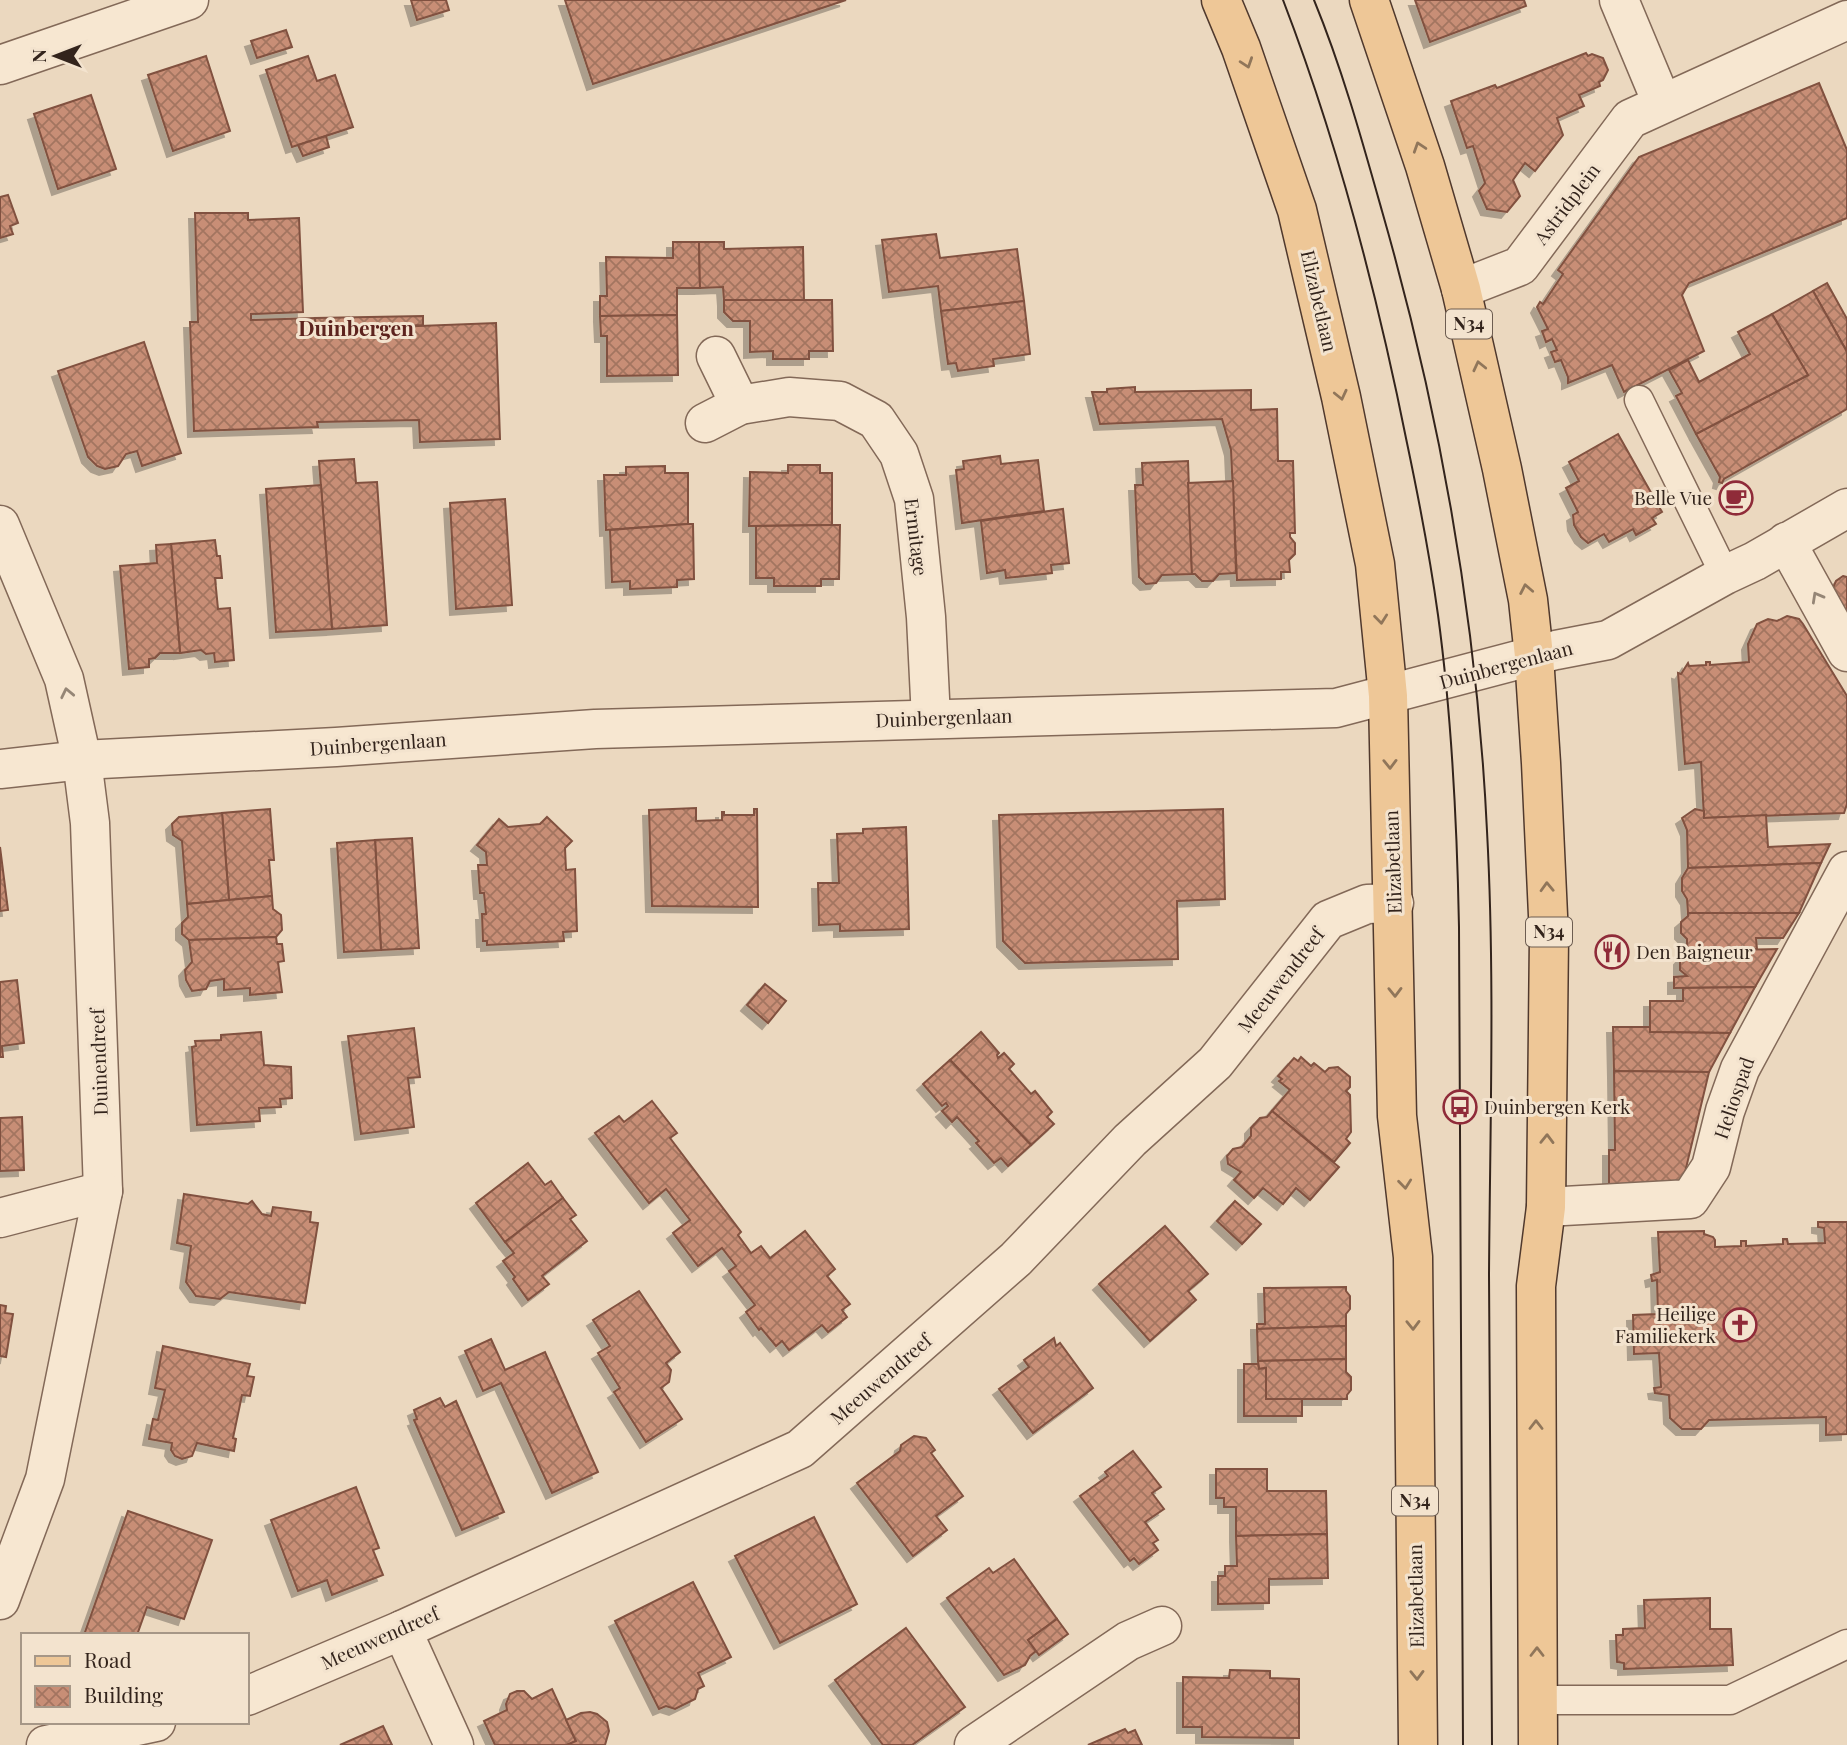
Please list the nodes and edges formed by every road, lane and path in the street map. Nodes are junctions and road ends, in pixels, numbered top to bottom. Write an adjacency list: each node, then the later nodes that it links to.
1 (189, 0): 6 (street)
2 (1221, 0): 19 (main road, Elizabetlaan / N34, one-way to 19)
3 (1369, 0): 8 (main road, N34, one-way to 3)
4 (1619, 0): 7 (street)
5 (1847, 20): 7 (street, Astridplein)
6 (0, 65)
7 (1662, 103): 8 (street, Astridplein)
8 (1461, 289): 18 (main road, N34, one-way to 8)
9 (716, 356): 11 (street)
10 (1639, 400): 16 (lane)
11 (740, 405): 12 (street, Ermitage); 20 (street, Ermitage)
12 (705, 423)
13 (1847, 508): 15 (street, Duinbergenlaan)
14 (0, 525): 21 (street, Duinendreef, one-way to 14)
15 (1786, 542): 16 (street, Duinbergenlaan); 17 (street, one-way to 15)
16 (1725, 575): 18 (street, Duinbergenlaan)
17 (1847, 652)
18 (1534, 656): 19 (street, Duinbergenlaan); 26 (main road, N34, one-way to 18)
19 (1388, 696): 20 (street, Duinbergenlaan); 24 (main road, Elizabetlaan / N34, one-way to 24)
20 (931, 719): 21 (street, Duinbergenlaan)
21 (82, 760): 22 (street, Duinbergenlaan); 25 (street, Duinendreef)
22 (0, 769)
23 (1847, 871): 26 (street, Heliospad)
24 (1394, 903): 30 (street, Meeuwendreef); 38 (main road, Elizabetlaan / N34, one-way to 38)
25 (103, 1191): 27 (street); 28 (street, Duinendreef)
26 (1546, 1207): 33 (main road, N34, one-way to 26)
27 (0, 1218)
28 (0, 1600)
29 (1162, 1626): 37 (street)
30 (402, 1630): 32 (street, Meeuwendreef); 36 (street)
31 (1847, 1644): 33 (lane)
32 (248, 1696)
33 (1537, 1700): 39 (main road, N34)
34 (147, 1724): 35 (street)
35 (47, 1745)
36 (454, 1745)
37 (974, 1745)
38 (1418, 1745)
39 (1538, 1745)

